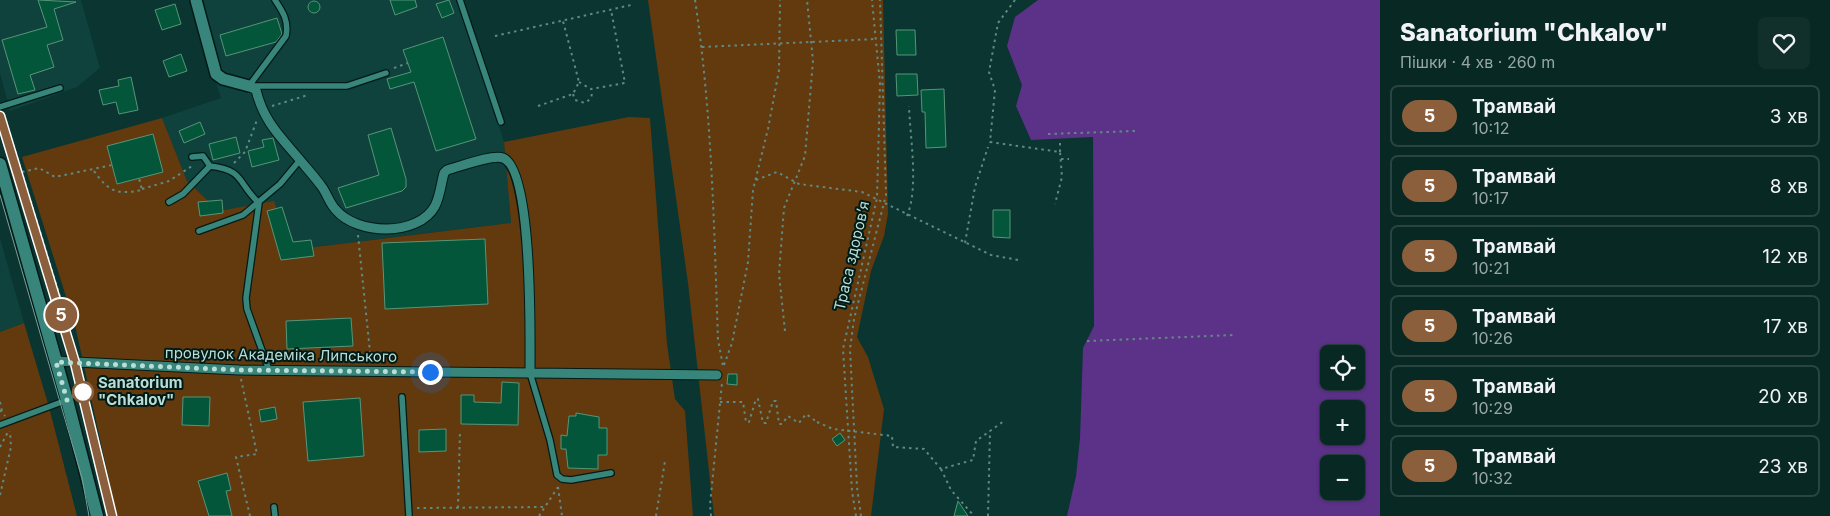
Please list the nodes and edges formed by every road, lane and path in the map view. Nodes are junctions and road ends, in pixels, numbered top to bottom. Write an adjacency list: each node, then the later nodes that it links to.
1 (196, 0): 20 (street)
2 (275, 0): 20 (lane)
3 (460, 0): 29 (lane)
4 (695, 0): 16 (path)
5 (780, 0): 15 (path)
6 (807, 0): 59 (path)
7 (872, 0): 14 (path, Траса здоров’я)
8 (880, 0): 50 (path)
9 (1015, 0): 34 (path)
10 (631, 5): 11 (path)
11 (612, 10): 12 (path); 22 (path)
12 (563, 21): 13 (path); 19 (path)
13 (495, 36)
14 (876, 39): 15 (path); 48 (path, Траса здоров’я)
15 (780, 44): 16 (path); 46 (path)
16 (702, 47): 63 (path)
17 (408, 64): 18 (path)
18 (388, 71): 20 (lane)
19 (579, 82): 22 (path); 24 (path)
20 (249, 86): 28 (street)
21 (60, 88): 27 (lane)
22 (591, 88): 24 (path)
23 (309, 94): 28 (path)
24 (573, 94): 25 (path)
25 (538, 106)
26 (909, 106): 53 (path)
27 (1, 107): 44 (path)
28 (261, 110): 38 (street); 42 (path)
29 (501, 122)
30 (1136, 131): 31 (path)
31 (1048, 134)
32 (1060, 143): 34 (path)
33 (988, 147): 56 (path)
34 (1060, 152): 36 (path)
35 (192, 157): 41 (lane)
36 (1061, 159): 37 (path); 52 (path)
37 (1069, 159)
38 (300, 160): 51 (lane); 54 (street)
39 (0, 164): 62 (street)
40 (112, 165): 43 (path)
41 (210, 166): 42 (lane); 47 (path); 49 (lane)
42 (228, 168): 51 (lane)
43 (94, 170): 44 (path); 47 (path)
44 (22, 172): 58 (path)
45 (139, 178): 47 (path)
46 (756, 180): 48 (path); 63 (path)
47 (142, 189)
48 (877, 198): 50 (path); 77 (path, Траса здоров’я)
49 (169, 202)
50 (884, 202): 53 (path); 78 (path)
51 (259, 203): 55 (lane); 65 (lane)
52 (1054, 204)
53 (907, 216): 56 (path)
54 (357, 224): 66 (path); 67 (street)
55 (199, 231)
56 (965, 243): 57 (path)
57 (1018, 260)
58 (70, 329)
59 (785, 331)
60 (1233, 335): 61 (path)
61 (1087, 341)
62 (56, 362): 64 (street, провулок Академіка Липського); 70 (street)
63 (723, 368): 68 (path)
64 (239, 370): 65 (street, провулок Академіка Липського); 91 (path)
65 (270, 370): 66 (street, провулок Академіка Липського)
66 (372, 372): 67 (street, провулок Академіка Липського)
67 (530, 374): 68 (street, провулок Академіка Липського); 83 (lane)
68 (719, 376): 72 (path)
69 (402, 396): 88 (lane)
70 (67, 400): 75 (lane); 90 (street)
71 (0, 402): 73 (path)
72 (720, 402): 77 (path); 96 (path)
73 (2, 411)
74 (1004, 421): 79 (path)
75 (0, 425)
76 (460, 430): 89 (path)
77 (849, 430): 78 (path); 97 (path, Траса здоров’я)
78 (854, 431): 82 (path); 98 (path)
79 (990, 431): 82 (path); 100 (path)
80 (0, 448): 85 (path)
81 (665, 461): 95 (path)
82 (941, 469): 99 (path)
83 (612, 473)
84 (558, 487): 87 (path)
85 (0, 495)
86 (274, 507): 92 (lane)
87 (545, 507): 89 (path); 94 (path)
88 (409, 508): 89 (path); 93 (lane)
89 (458, 508)
90 (97, 516)
91 (250, 516)
92 (275, 516)
93 (409, 516)
94 (539, 516)
95 (656, 516)
96 (711, 516)
97 (856, 516)
98 (861, 516)
99 (974, 516)
100 (988, 516)

